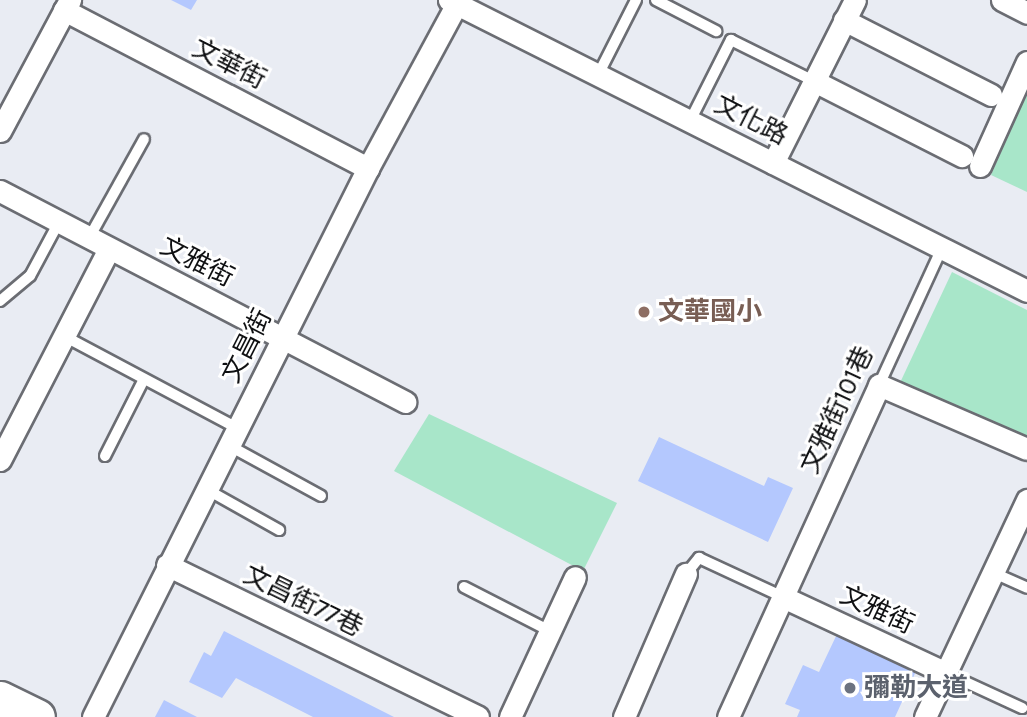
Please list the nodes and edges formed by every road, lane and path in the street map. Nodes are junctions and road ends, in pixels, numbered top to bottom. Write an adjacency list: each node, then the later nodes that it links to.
1 (636, 0): 11 (lane)
2 (656, 0): 9 (lane)
3 (855, 0): 8 (street)
4 (1002, 0): 7 (street)
5 (455, 1): 11 (street, 文化路); 18 (street, 文昌街)
6 (67, 5): 15 (street); 18 (street, 文華街)
7 (1027, 13)
8 (844, 20): 12 (street); 13 (street)
9 (716, 31)
10 (1027, 62): 12 (street)
11 (598, 75): 14 (street, 文化路)
12 (814, 81): 14 (lane); 17 (street)
13 (991, 95)
14 (690, 121): 17 (street, 文化路)
15 (0, 131)
16 (144, 139): 21 (lane)
17 (773, 163): 22 (street, 文化路)
18 (368, 168): 27 (street, 文昌街)
19 (0, 191): 20 (street, 文雅街)
20 (59, 222): 21 (street, 文雅街); 25 (lane)
21 (89, 238): 23 (street, 文雅街)
22 (942, 248): 24 (street, 文化路); 29 (lane, 文雅街101巷)
23 (109, 249): 26 (street); 27 (street, 文雅街)
24 (1027, 291)
25 (0, 301)
26 (64, 336): 28 (lane); 34 (street)
27 (282, 337): 30 (street, 文雅街); 31 (street, 文昌街)
28 (144, 379): 31 (lane); 33 (lane)
29 (879, 385): 32 (street); 45 (street, 文雅街101巷)
30 (405, 402)
31 (232, 437): 35 (street, 文昌街); 36 (lane)
32 (1027, 449)
33 (105, 456)
34 (0, 460)
35 (206, 489): 38 (lane); 39 (street, 文昌街)
36 (321, 496)
37 (1027, 500): 40 (street)
38 (279, 530)
39 (167, 565): 51 (street, 文昌街); 52 (street, 文昌街77巷)
40 (994, 573): 44 (lane); 47 (street)
41 (686, 574): 45 (lane); 54 (street)
42 (575, 577): 46 (street)
43 (464, 587): 46 (lane)
44 (1027, 588)
45 (783, 597): 47 (street, 文雅街); 55 (street, 文雅街101巷)
46 (550, 631): 53 (street)
47 (946, 673): 49 (lane); 56 (street)
48 (0, 699): 50 (main road)
49 (1022, 708)
50 (37, 717)
51 (93, 717)
52 (478, 717)
53 (510, 717)
54 (624, 717)
55 (728, 717)
56 (925, 717)

